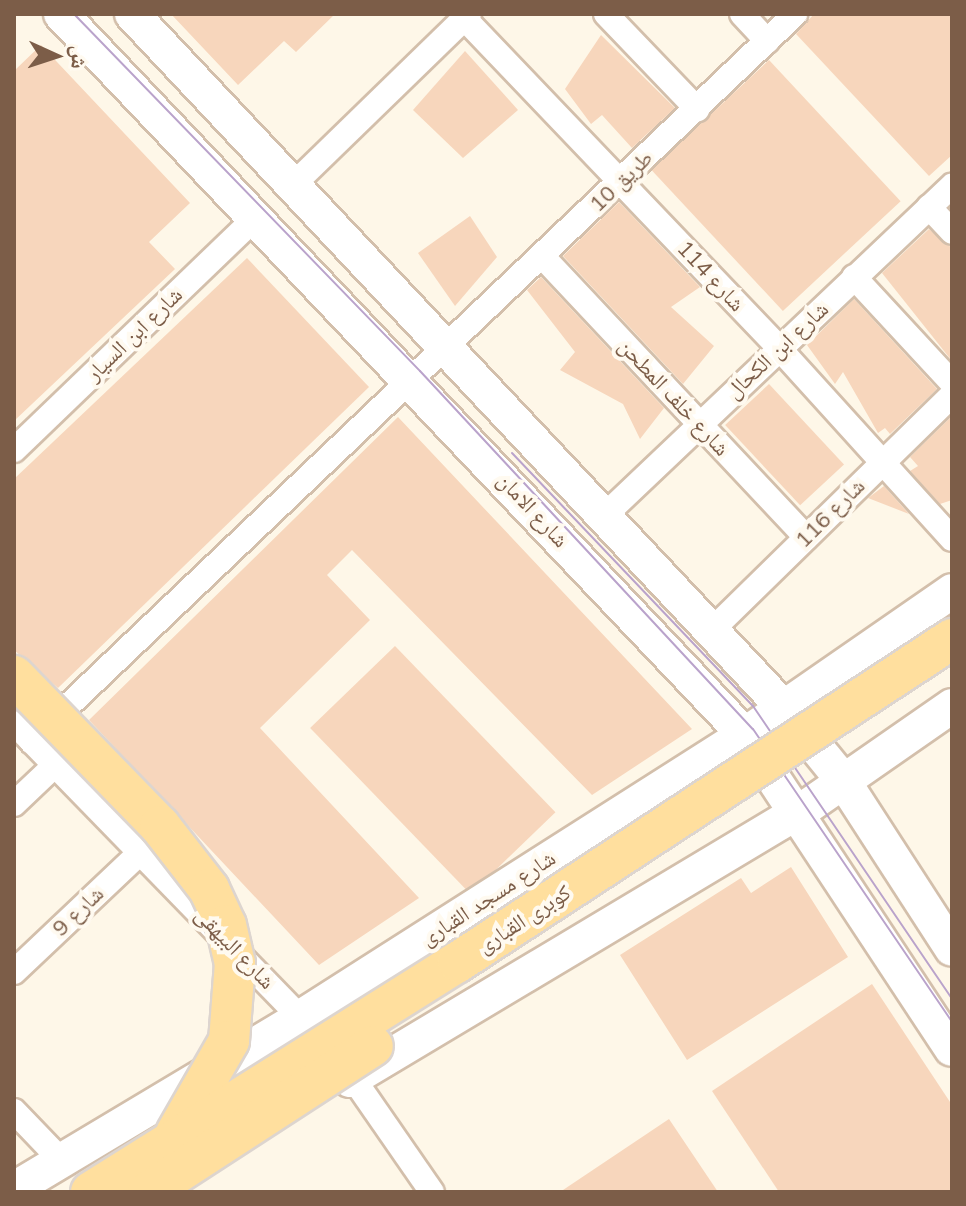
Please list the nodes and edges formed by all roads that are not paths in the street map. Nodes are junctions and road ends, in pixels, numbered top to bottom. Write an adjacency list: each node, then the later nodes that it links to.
1 (61, 14): 13 (street, شارع الامان)
2 (132, 14): 10 (street)
3 (606, 14): 8 (street)
4 (742, 14): 7 (street)
5 (795, 14): 7 (street, طريق 10)
6 (466, 16): 9 (street, شارع 114); 10 (street)
7 (767, 41): 8 (street, طريق 10)
8 (697, 109): 9 (street, طريق 10)
9 (621, 180): 15 (street, طريق 10); 17 (street, شارع 114)
10 (294, 184): 18 (street)
11 (952, 186): 12 (street, شارع ابن الكحال)
12 (929, 207): 14 (street); 16 (street, شارع ابن الكحال)
13 (254, 219): 19 (street, شارع الامان); 23 (street, شارع ابن السيار)
14 (952, 232)
15 (542, 256): 18 (street, طريق 10); 22 (street, شارع خلف المطحن)
16 (854, 277): 17 (street, شارع ابن الكحال); 20 (street)
17 (778, 347): 22 (street, شارع ابن الكحال); 24 (street, شارع 114)
18 (448, 348): 19 (street, طريق 10); 25 (street)
19 (410, 379): 36 (street, شارع الامان); 37 (street, طريق 10)
20 (952, 383)
21 (952, 395): 24 (street, شارع 116)
22 (699, 424): 25 (street, شارع ابن الكحال); 26 (street, شارع خلف المطحن)
23 (14, 450)
24 (882, 462): 26 (street, شارع 116); 27 (street, شارع 114)
25 (604, 516): 29 (street)
26 (806, 537): 29 (street, شارع 116)
27 (952, 539)
28 (952, 591): 34 (street, شارع مسجد القبارى)
29 (710, 632): 34 (street)
30 (952, 639): 49 (main road, كوبرى القبارى, bridge)
31 (952, 670): 53 (main road, كوبرى القبارى, bridge)
32 (14, 676): 49 (main road, bridge)
33 (952, 706): 39 (street)
34 (783, 707): 36 (street, شارع مسجد القبارى); 39 (street)
35 (14, 723): 37 (street, شارع البيهقى)
36 (744, 734): 41 (street, شارع الامان); 45 (street, شارع مسجد القبارى)
37 (31, 741): 38 (street, شارع البيهقى)
38 (54, 766): 40 (street); 42 (street, شارع البيهقى)
39 (842, 779): 41 (street); 43 (street)
40 (14, 804)
41 (793, 814): 46 (street, شارع الامان); 47 (street)
42 (142, 851): 44 (street, شارع 9); 45 (street, شارع البيهقى)
43 (952, 949)
44 (14, 972)
45 (301, 1017): 47 (street, شارع البيهقى); 50 (street, شارع مسجد القبارى)
46 (952, 1049)
47 (354, 1077): 54 (street); 55 (street, شارع البيهقى)
48 (14, 1111): 50 (street)
49 (172, 1140): 52 (main road, كوبرى القبارى, bridge)
50 (60, 1159): 51 (street, شارع مسجد القبارى)
51 (14, 1189)
52 (91, 1192)
53 (148, 1192)
54 (179, 1192)
55 (432, 1192)

